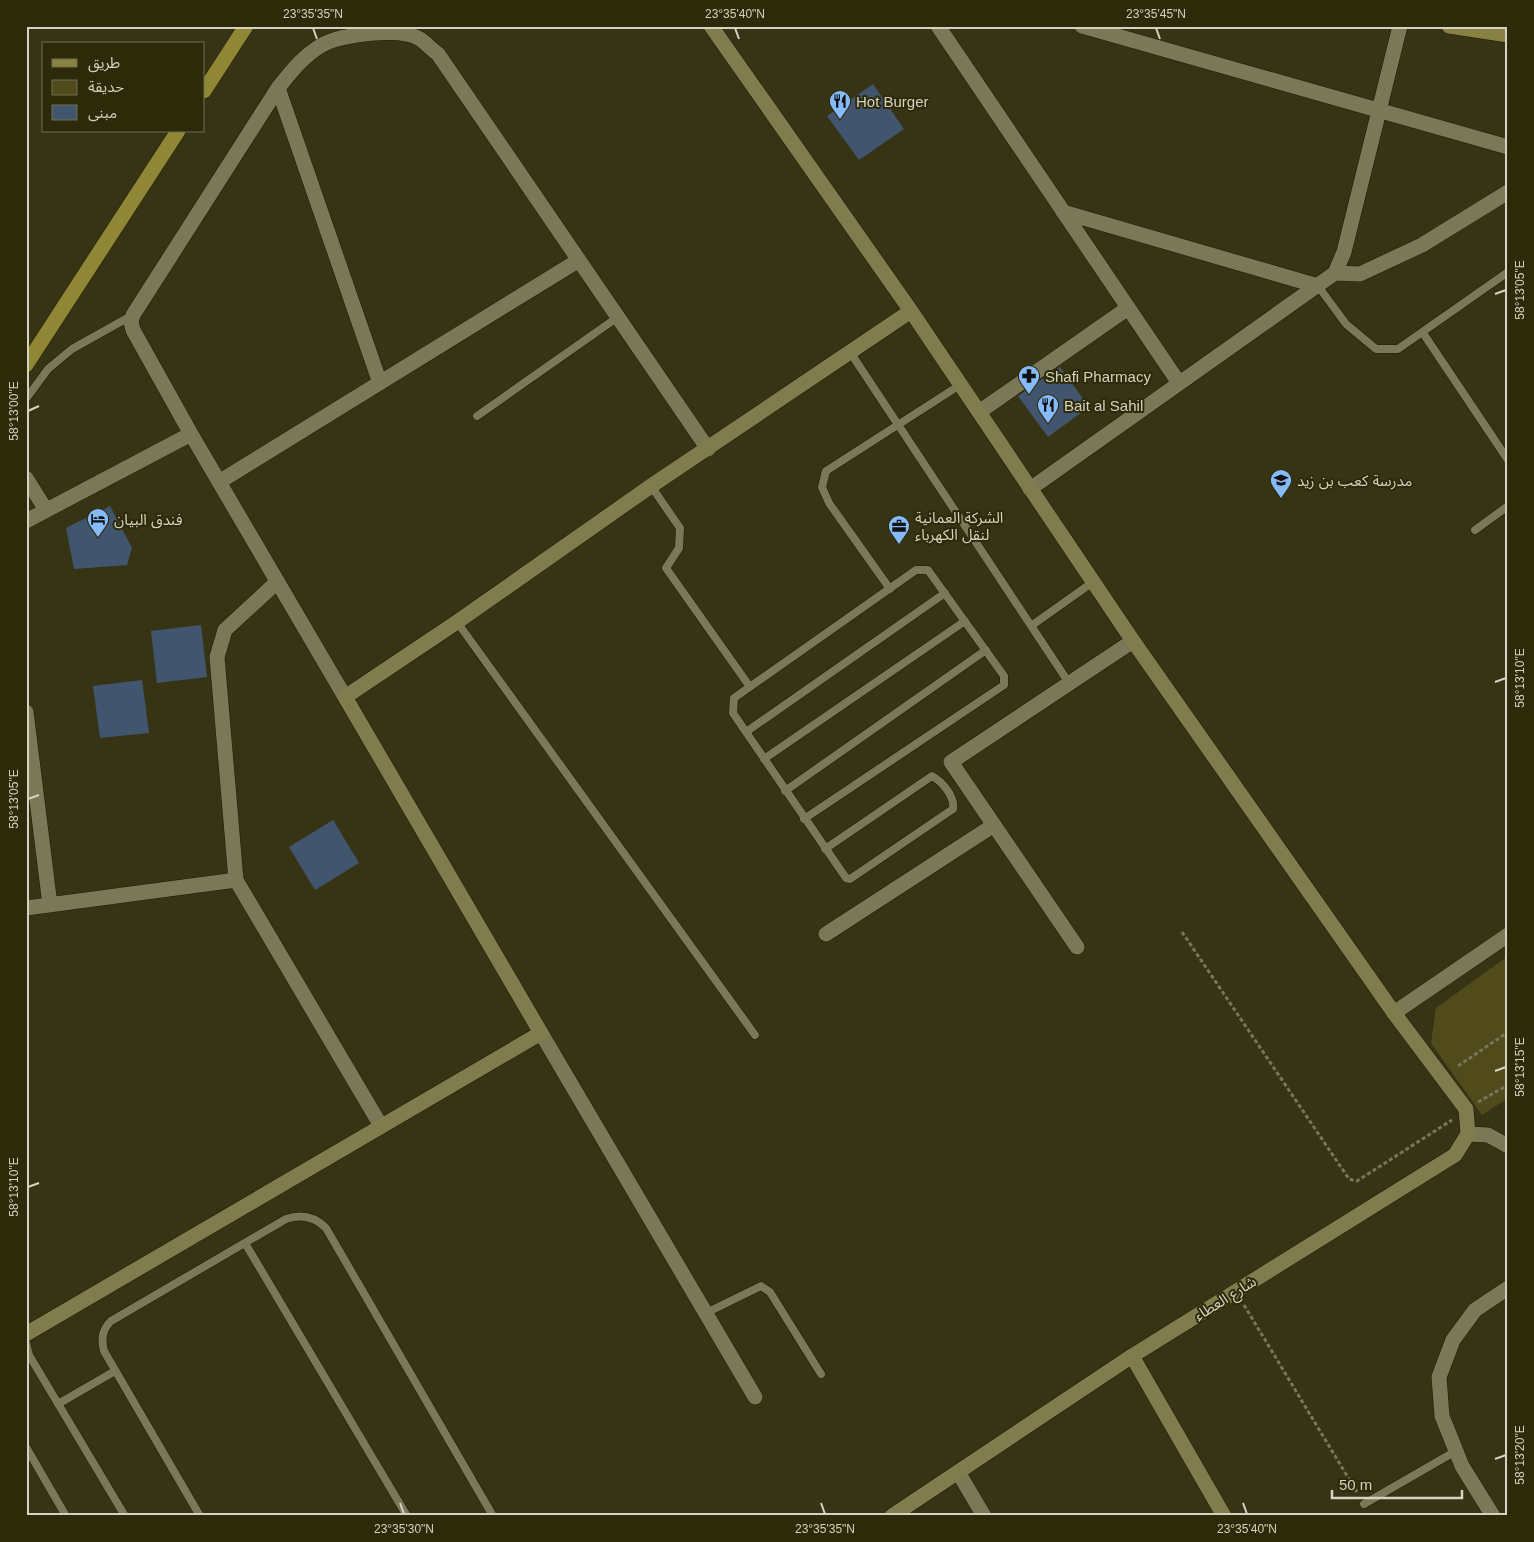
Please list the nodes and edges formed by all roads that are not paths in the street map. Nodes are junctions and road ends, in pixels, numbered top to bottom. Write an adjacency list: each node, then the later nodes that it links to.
1 (246, 26): 9 (highway)
2 (711, 26): 20 (street)
3 (938, 26): 14 (street)
4 (1082, 26): 10 (street)
5 (1400, 26): 10 (street)
6 (1448, 26): 7 (main road)
7 (1508, 35)
8 (278, 88): 15 (street); 21 (street); 26 (street)
9 (205, 89)
10 (1379, 110): 12 (street); 17 (street)
11 (177, 132): 25 (highway)
12 (1508, 147)
13 (1508, 192): 17 (street)
14 (1063, 212): 18 (street); 19 (street)
15 (579, 260): 22 (street); 26 (street)
16 (1508, 272): 23 (lane)
17 (1335, 273): 18 (street)
18 (1318, 286): 23 (lane); 27 (street)
19 (1128, 308): 27 (street); 30 (street)
20 (911, 311): 24 (street); 28 (street)
21 (133, 315): 29 (lane); 33 (street)
22 (618, 317): 31 (lane); 34 (street)
23 (1423, 333): 35 (lane)
24 (850, 352): 32 (lane); 34 (street)
25 (26, 365)
26 (380, 383): 37 (street)
27 (1179, 383): 39 (street)
28 (960, 385): 30 (street); 32 (lane)
29 (26, 398)
30 (979, 412): 39 (street)
31 (478, 416)
32 (898, 425): 46 (lane); 50 (lane)
33 (191, 434): 37 (street); 41 (street)
34 (708, 449): 38 (street)
35 (1508, 460)
36 (26, 478): 41 (street)
37 (219, 482): 44 (street)
38 (651, 486): 49 (street); 54 (lane)
39 (1030, 488): 45 (street)
40 (1508, 506): 43 (lane)
41 (46, 510): 42 (street)
42 (26, 521)
43 (1476, 530)
44 (278, 582): 55 (street); 63 (street)
45 (1093, 582): 50 (lane); 51 (street)
46 (890, 589): 47 (lane); 54 (lane)
47 (945, 593): 48 (lane); 57 (lane)
48 (965, 621): 52 (lane); 58 (lane)
49 (458, 622): 55 (street); 71 (lane)
50 (1031, 626): 53 (lane)
51 (1133, 641): 53 (street); 69 (street)
52 (986, 650): 59 (lane); 60 (lane)
53 (1069, 683): 61 (street)
54 (750, 687): 57 (lane)
55 (345, 698): 70 (street)
56 (26, 712): 64 (street)
57 (746, 732): 58 (lane)
58 (764, 759): 59 (lane)
59 (785, 791): 60 (lane)
60 (804, 819): 62 (lane)
61 (994, 825): 66 (street); 68 (street)
62 (824, 849): 62 (lane)
63 (236, 880): 64 (street); 72 (street)
64 (50, 904): 65 (street)
65 (26, 908)
66 (826, 934)
67 (1508, 935): 69 (street)
68 (1077, 947)
69 (1394, 1013): 73 (street)
70 (541, 1033): 72 (street); 77 (street)
71 (755, 1035)
72 (381, 1126): 78 (street)
73 (1468, 1134): 74 (street); 80 (street, شارع العطاء)
74 (1508, 1146)
75 (245, 1244): 81 (lane); 92 (lane); 93 (lane)
76 (1508, 1288): 86 (street)
77 (706, 1313): 82 (lane); 83 (street)
78 (26, 1334)
79 (26, 1343): 84 (lane)
80 (1132, 1356): 87 (street, شارع العطاء); 96 (street)
81 (115, 1371): 84 (lane); 91 (lane)
82 (821, 1374)
83 (755, 1397)
84 (58, 1404): 90 (lane)
85 (26, 1446): 89 (lane)
86 (1456, 1451): 88 (lane); 97 (street)
87 (958, 1472): 94 (street, شارع العطاء); 95 (street)
88 (1364, 1504)
89 (66, 1516)
90 (125, 1516)
91 (200, 1516)
92 (407, 1516)
93 (493, 1516)
94 (892, 1516)
95 (984, 1516)
96 (1224, 1516)
97 (1493, 1516)

